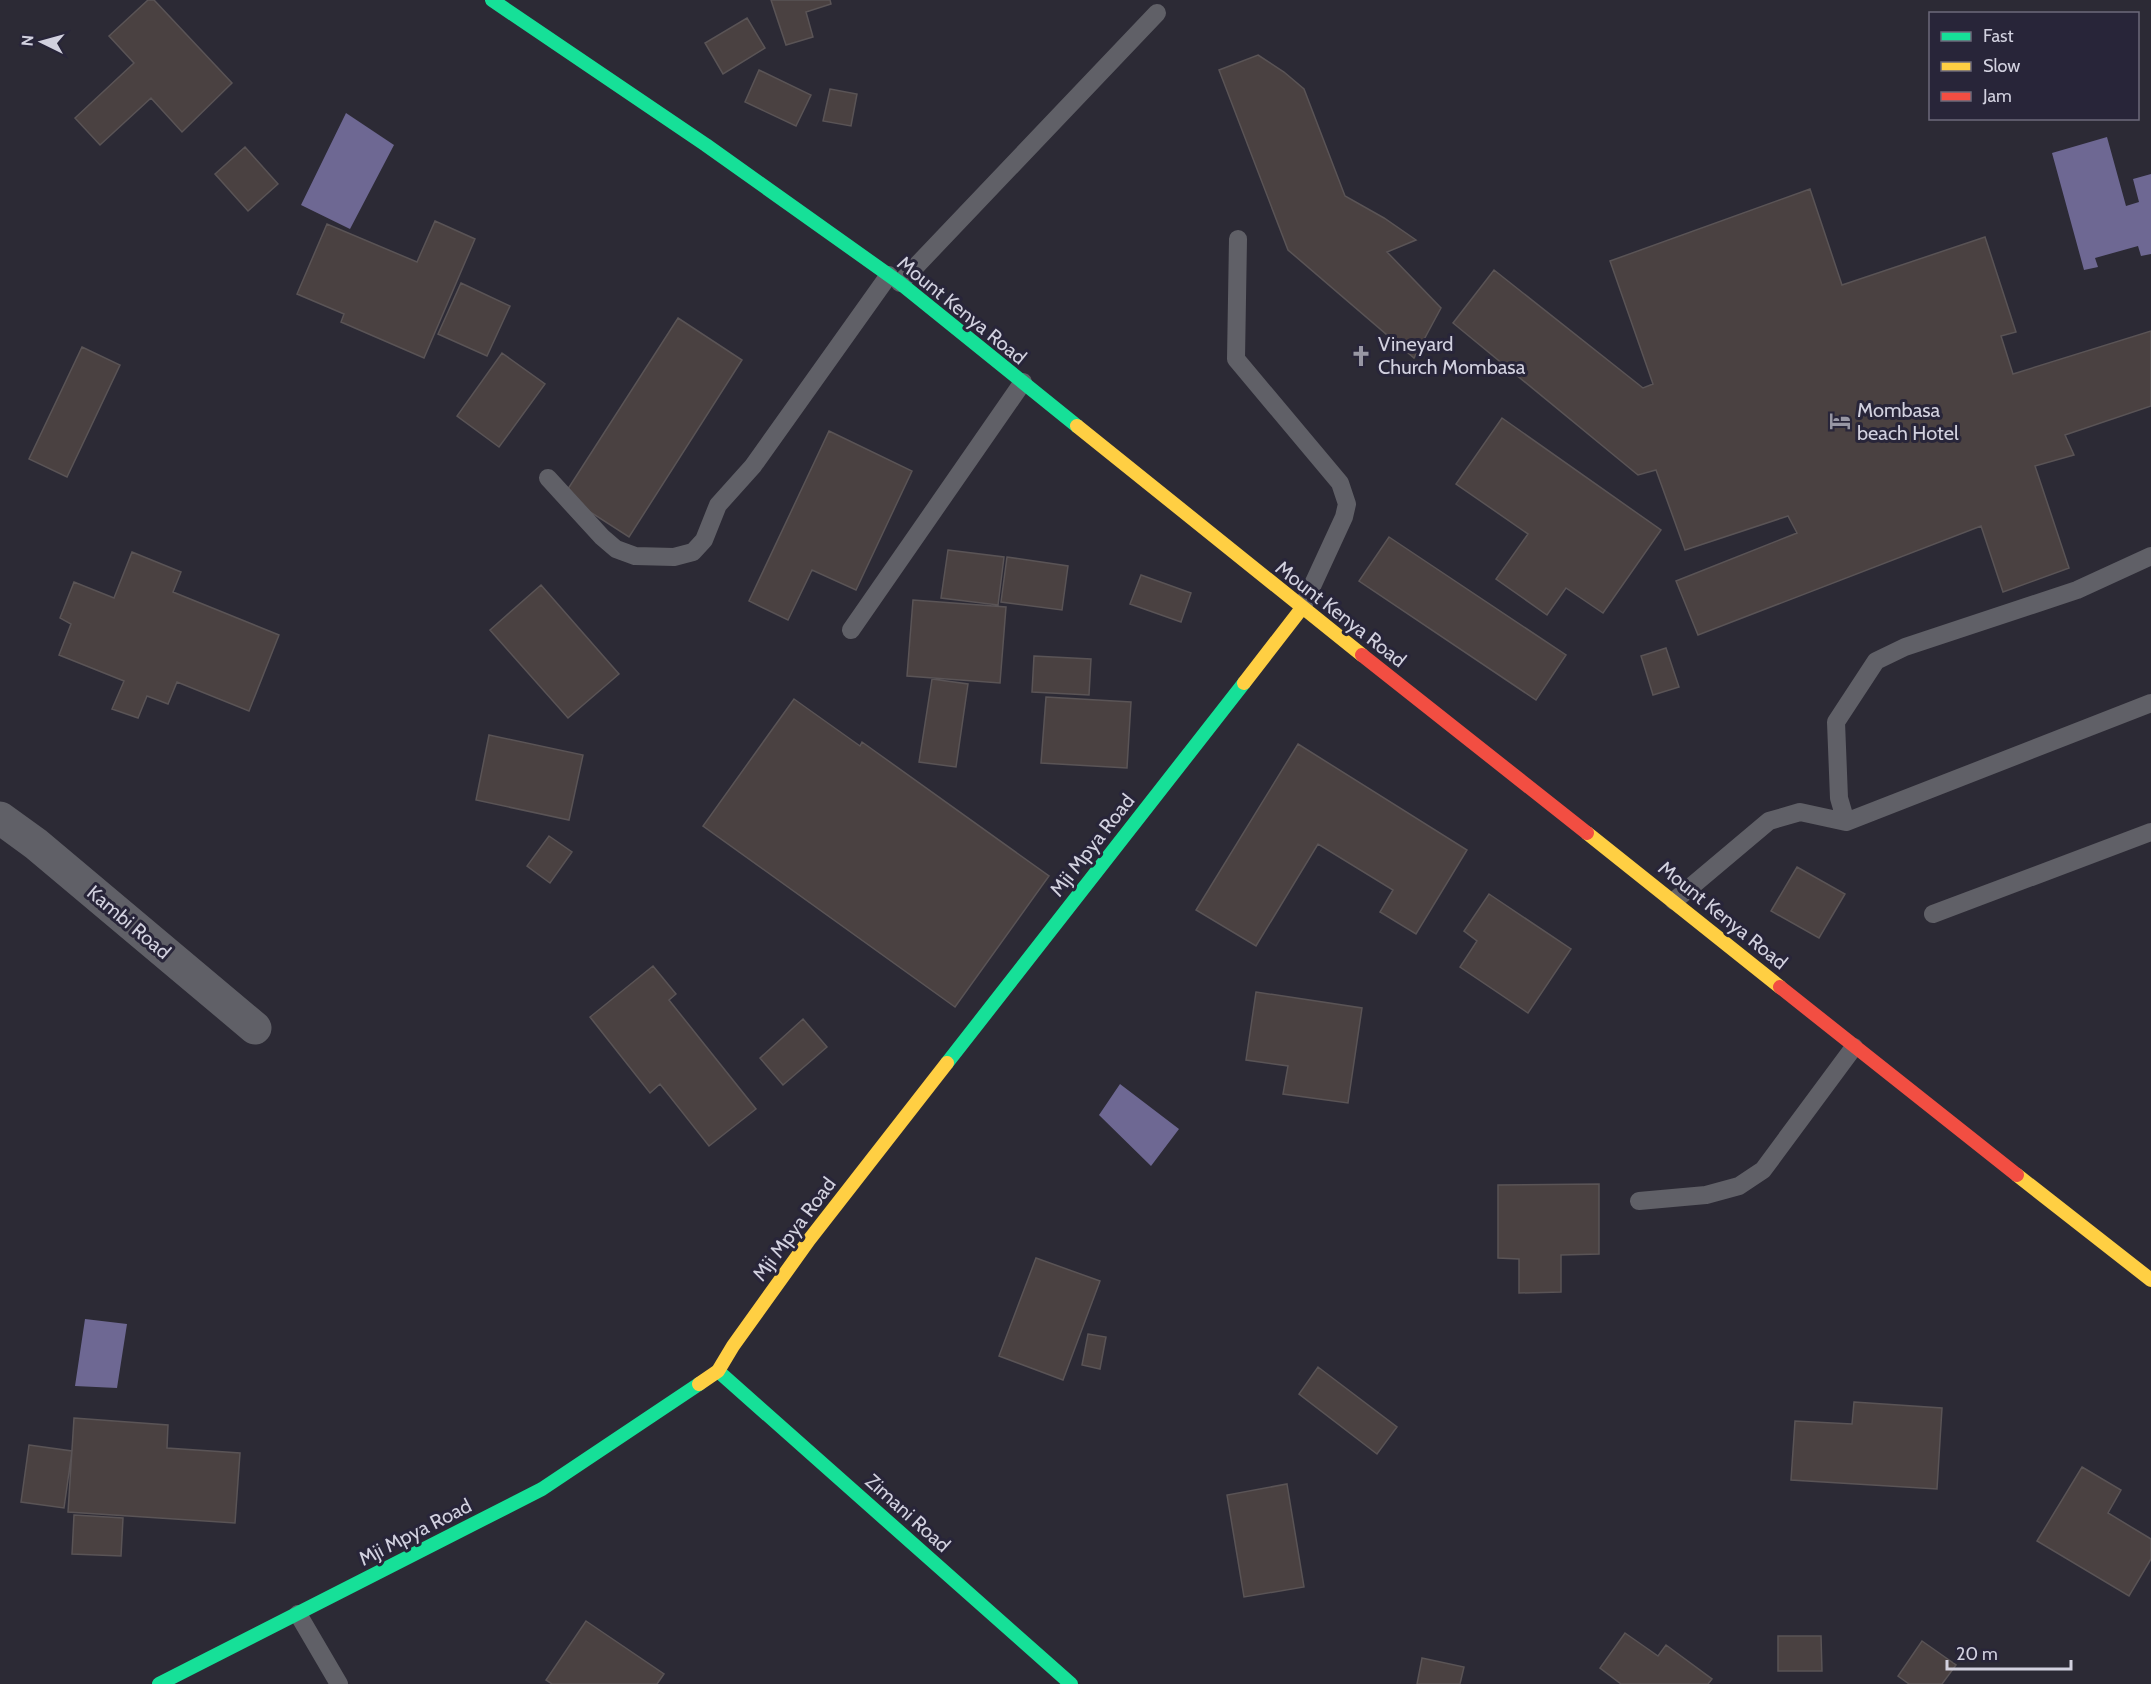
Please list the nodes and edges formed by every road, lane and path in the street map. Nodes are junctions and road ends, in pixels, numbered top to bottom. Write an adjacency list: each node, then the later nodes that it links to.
1 (492, 0): 4 (main road, Mount Kenya Road)
2 (1157, 13): 4 (lane)
3 (1238, 239): 8 (lane)
4 (895, 279): 5 (main road, Mount Kenya Road); 6 (lane)
5 (1023, 382): 8 (main road, Mount Kenya Road); 9 (lane)
6 (548, 478)
7 (2151, 556): 12 (lane)
8 (1302, 608): 14 (main road, Mount Kenya Road); 20 (main road, Mji Mpya Road)
9 (851, 630)
10 (2151, 703): 12 (lane)
11 (0, 818): 16 (street, Kambi Road)
12 (1846, 822): 14 (lane)
13 (2151, 832): 15 (lane)
14 (1674, 901): 17 (main road, Mount Kenya Road)
15 (1933, 914)
16 (255, 1028)
17 (1854, 1047): 18 (lane); 19 (main road, Mount Kenya Road)
18 (1639, 1201)
19 (2151, 1280)
20 (718, 1371): 21 (main road, Mji Mpya Road); 24 (main road, Zimani Road)
21 (298, 1614): 22 (main road, Mji Mpya Road); 23 (lane)
22 (159, 1684)
23 (339, 1684)
24 (1071, 1684)

